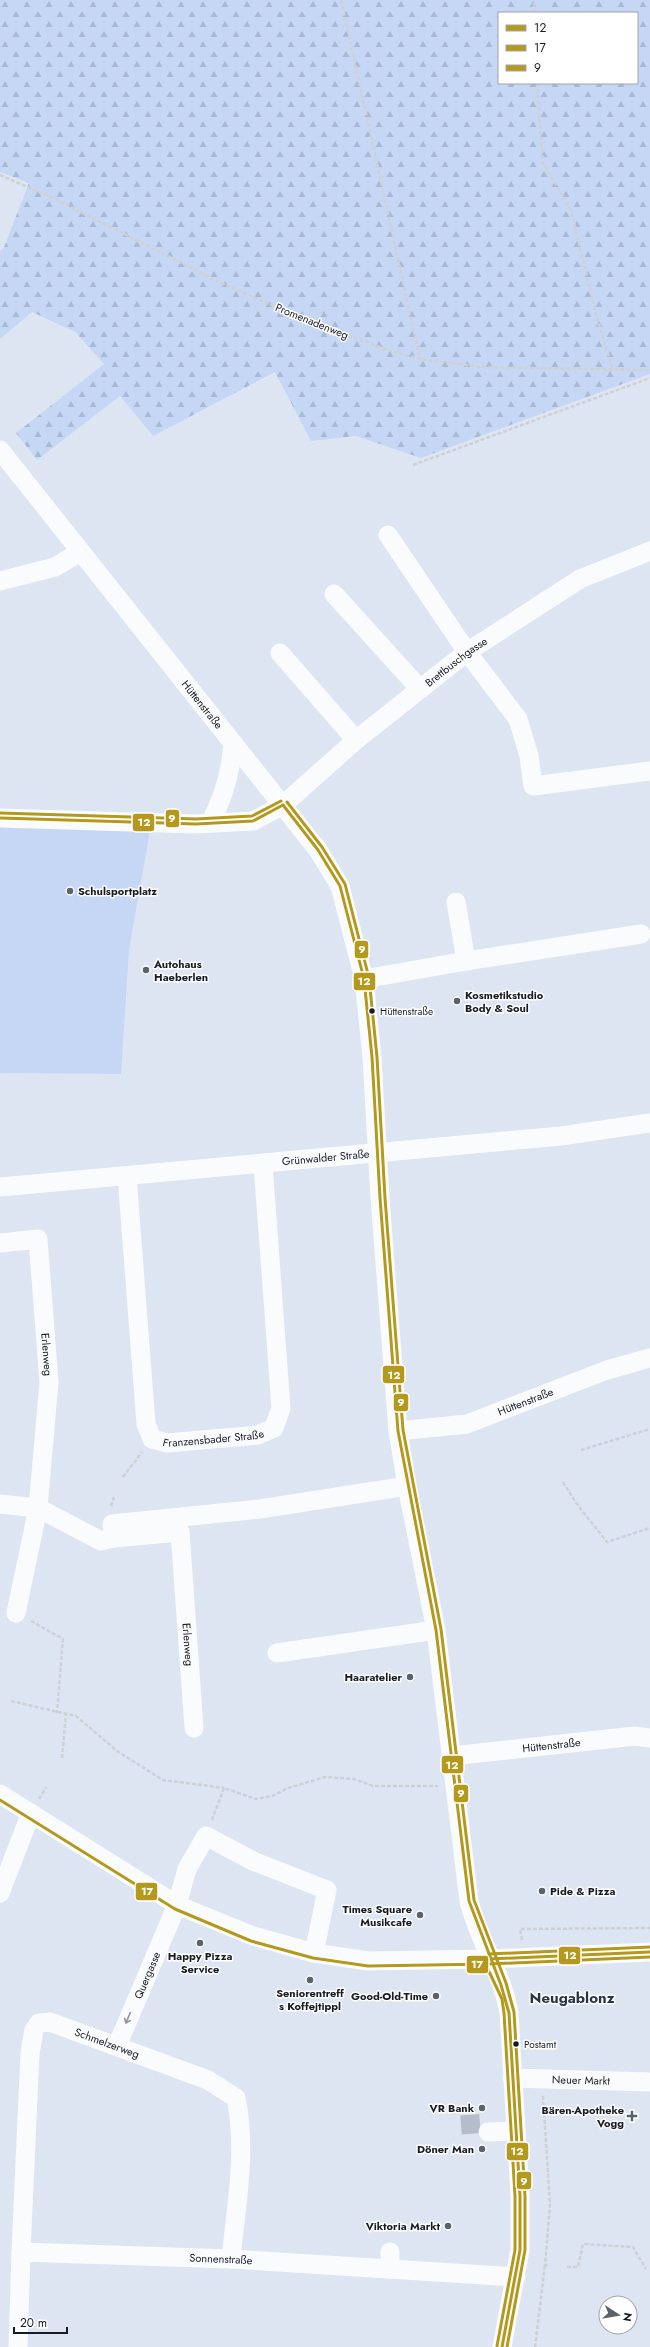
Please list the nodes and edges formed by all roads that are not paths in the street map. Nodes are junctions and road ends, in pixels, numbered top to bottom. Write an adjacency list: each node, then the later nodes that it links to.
1 (0, 450): 3 (street, Hüttenstraße)
2 (388, 535): 8 (street)
3 (80, 552): 5 (street); 11 (street, Hüttenstraße)
4 (650, 552): 8 (street, Brettbuschgasse)
5 (0, 581)
6 (334, 594): 9 (street)
7 (280, 652): 10 (street)
8 (467, 652): 9 (street, Brettbuschgasse); 12 (street)
9 (420, 690): 10 (street, Brettbuschgasse)
10 (356, 740): 13 (street, Brettbuschgasse)
11 (233, 743): 13 (street, Hüttenstraße); 15 (street)
12 (650, 771)
13 (283, 805): 15 (street, Brettbuschgasse); 19 (street, Hüttenstraße)
14 (0, 818): 15 (street, Brettbuschgasse)
15 (210, 823)
16 (456, 902): 18 (street)
17 (641, 934): 18 (street)
18 (466, 961): 19 (street)
19 (364, 979): 21 (street, Hüttenstraße)
20 (650, 1123): 21 (street, Grünwalder Straße)
21 (376, 1153): 22 (street, Grünwalder Straße); 27 (street, Hüttenstraße)
22 (263, 1164): 23 (street, Grünwalder Straße); 23 (street, Franzensbader Straße)
23 (127, 1176): 24 (street, Grünwalder Straße)
24 (0, 1187)
25 (0, 1243): 30 (street, Erlenweg)
26 (650, 1358): 27 (street, Hüttenstraße)
27 (398, 1431): 28 (street, Hüttenstraße)
28 (407, 1486): 31 (street); 33 (street, Hüttenstraße)
29 (0, 1504): 30 (street, Erlenweg)
30 (38, 1508): 31 (street, Erlenweg); 32 (street, Erlenweg)
31 (113, 1538): 35 (street, Erlenweg)
32 (16, 1613)
33 (436, 1630): 34 (street); 37 (street, Hüttenstraße)
34 (277, 1653)
35 (194, 1728)
36 (650, 1738): 37 (street, Hüttenstraße)
37 (452, 1756): 44 (street, Hüttenstraße)
38 (0, 1794): 39 (street)
39 (32, 1813): 40 (street); 41 (street)
40 (0, 1893)
41 (177, 1906): 43 (street); 43 (street, Quergasse); 45 (street, Quergasse, one-way to 45)
42 (650, 1952): 44 (street)
43 (314, 1953): 44 (street)
44 (489, 1959): 46 (street, Hüttenstraße)
45 (117, 2046): 50 (street, Schmelzerweg); 51 (street, Schmelzerweg)
46 (512, 2078): 47 (street, Neuer Markt); 48 (street, Hüttenstraße)
47 (650, 2082)
48 (516, 2126): 49 (street); 52 (street, Hüttenstraße)
49 (488, 2127)
50 (21, 2252): 51 (street, Sonnenstraße); 53 (street)
51 (231, 2259): 52 (street, Sonnenstraße)
52 (516, 2277): 54 (street, Hüttenstraße)
53 (18, 2347)
54 (502, 2347)

